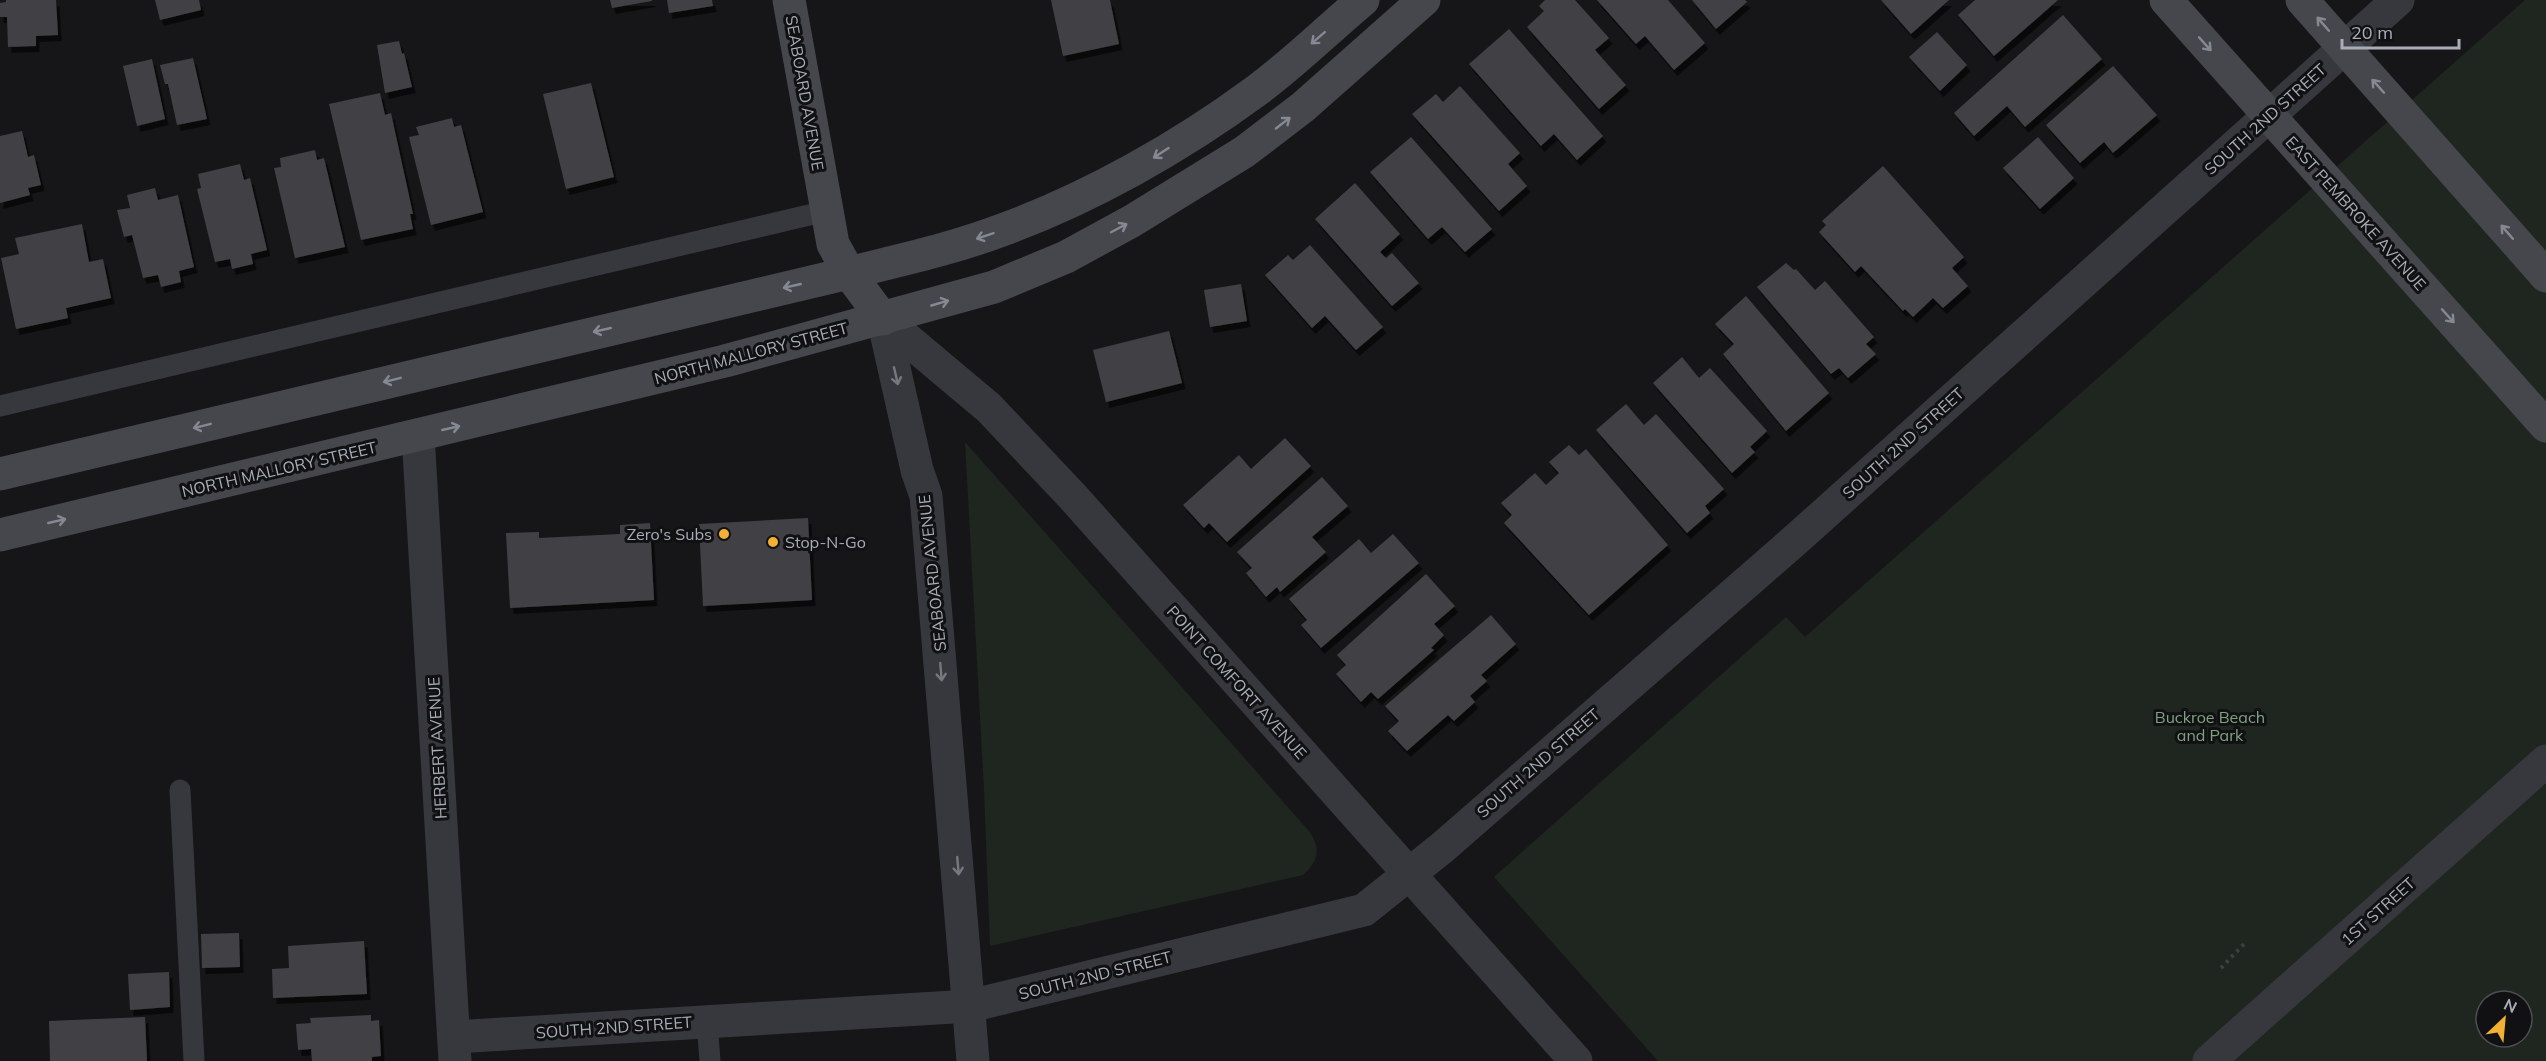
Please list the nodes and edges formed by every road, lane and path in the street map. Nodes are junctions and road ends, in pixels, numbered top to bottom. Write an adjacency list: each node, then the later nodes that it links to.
1 (789, 0): 9 (main road, SEABOARD AVENUE)
2 (1363, 0): 10 (main road, one-way to 10)
3 (1424, 0): 12 (main road, NORTH MALLORY STREET, one-way to 3)
4 (2166, 0): 8 (main road, EAST PEMBROKE AVENUE, one-way to 8)
5 (2302, 0): 7 (main road, one-way to 5)
6 (2398, 0): 7 (street, SOUTH 2ND STREET)
7 (2344, 48): 8 (street, SOUTH 2ND STREET); 11 (main road, one-way to 7)
8 (2269, 116): 14 (main road, EAST PEMBROKE AVENUE, one-way to 14); 20 (street, SOUTH 2ND STREET)
9 (826, 211): 10 (main road, SEABOARD AVENUE); 13 (lane)
10 (849, 273): 12 (main road, SEABOARD AVENUE); 16 (main road, one-way to 16)
11 (2546, 276)
12 (883, 319): 15 (main road, NORTH MALLORY STREET, one-way to 12); 20 (street, POINT COMFORT AVENUE); 23 (street, SEABOARD AVENUE, one-way to 23)
13 (0, 405)
14 (2546, 426)
15 (418, 435): 17 (main road, NORTH MALLORY STREET, one-way to 15); 25 (street, HERBERT AVENUE)
16 (0, 474)
17 (0, 535)
18 (2546, 761): 30 (street, 1ST STREET)
19 (180, 790): 26 (lane)
20 (1409, 875): 23 (street, SOUTH 2ND STREET); 29 (street, POINT COMFORT AVENUE)
21 (2244, 944): 22 (path)
22 (2221, 968)
23 (970, 1006): 24 (street, SOUTH 2ND STREET); 28 (street, SEABOARD AVENUE)
24 (707, 1022): 25 (street, SOUTH 2ND STREET); 27 (lane)
25 (455, 1049)
26 (194, 1061)
27 (710, 1061)
28 (974, 1061)
29 (1575, 1061)
30 (2209, 1061)

